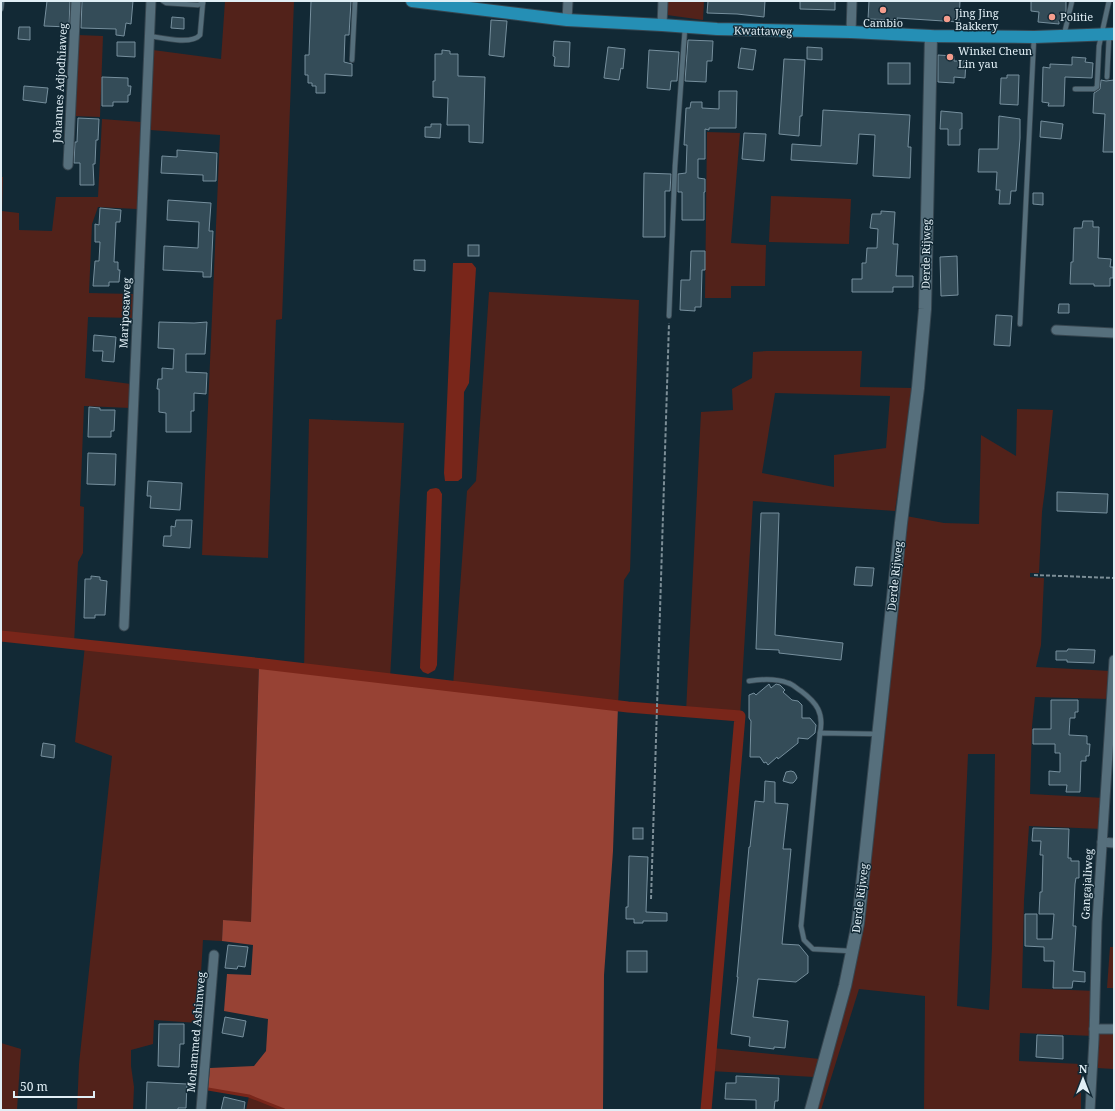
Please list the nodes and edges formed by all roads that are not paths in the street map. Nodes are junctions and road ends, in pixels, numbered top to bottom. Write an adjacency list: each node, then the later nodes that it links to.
1 (2, 1): 13 (lane)
2 (76, 1): 26 (street, Johannes Adjodhiaweg)
3 (151, 1): 19 (street, Mariposaweg)
4 (163, 1): 12 (lane)
5 (355, 1): 23 (lane)
6 (412, 1): 14 (main road, Kwattaweg)
7 (568, 1): 14 (street)
8 (663, 1): 15 (street)
9 (852, 1): 17 (street)
10 (1072, 1): 21 (lane)
11 (1109, 1): 18 (lane)
12 (203, 2): 19 (lane)
13 (1, 9)
14 (567, 20): 15 (main road, Kwattaweg)
15 (662, 25): 16 (main road, Kwattaweg)
16 (685, 26): 17 (main road, Kwattaweg); 27 (lane)
17 (851, 32): 20 (main road, Kwattaweg)
18 (1108, 34): 21 (main road, Kwattaweg); 24 (lane); 25 (lane)
19 (150, 36): 31 (street, Mariposaweg)
20 (931, 36): 22 (main road, Kwattaweg); 35 (street, Derde Rijweg)
21 (1064, 36): 22 (main road, Kwattaweg)
22 (1034, 37): 28 (lane)
23 (352, 60)
24 (1107, 77)
25 (1075, 89)
26 (68, 166)
27 (670, 316)
28 (1020, 324)
29 (1056, 330): 30 (street)
30 (1114, 333)
31 (124, 626)
32 (1114, 660): 36 (street, Gangajaliweg)
33 (749, 681): 34 (lane)
34 (820, 733): 35 (lane); 38 (lane)
35 (878, 734): 38 (street, Derde Rijweg)
36 (1102, 842): 37 (street); 40 (street, Gangajaliweg)
37 (1114, 843)
38 (852, 951): 43 (street, Derde Rijweg)
39 (214, 955): 42 (street, Mohammed Ashimweg)
40 (1094, 1028): 41 (street); 44 (street, Gangajaliweg)
41 (1114, 1029)
42 (201, 1110)
43 (811, 1110)
44 (1090, 1110)

